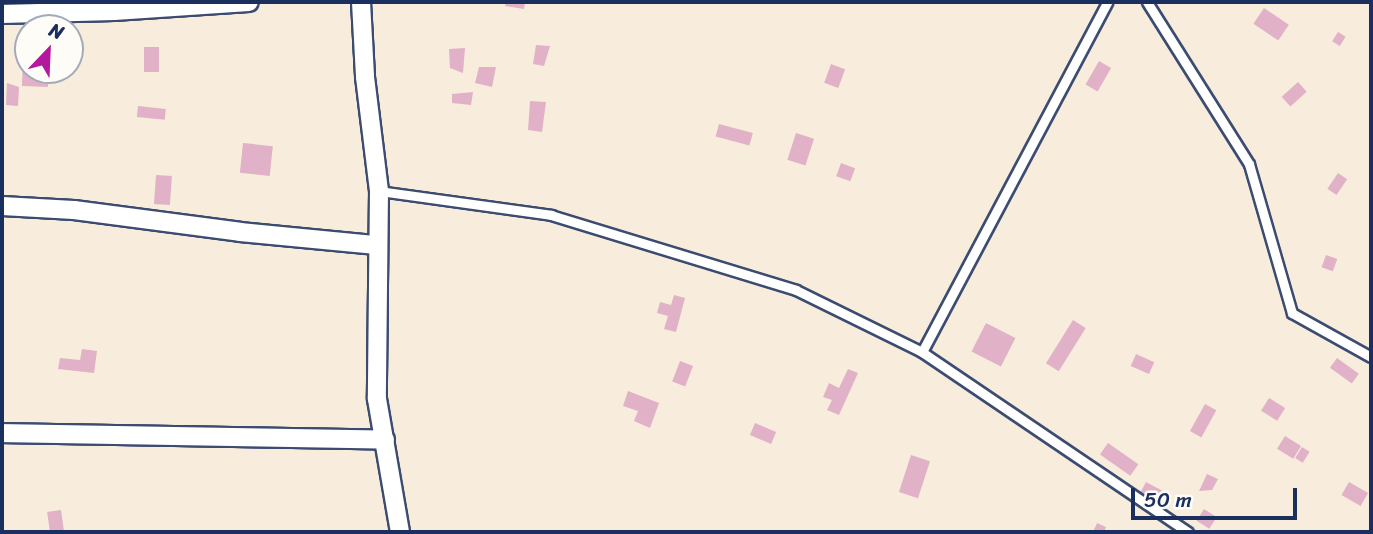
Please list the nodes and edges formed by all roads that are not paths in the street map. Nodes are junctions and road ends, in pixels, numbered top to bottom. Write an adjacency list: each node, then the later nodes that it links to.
1 (249, 2): 5 (street)
2 (361, 2): 6 (street)
3 (1107, 2): 9 (lane)
4 (1147, 2): 10 (lane)
5 (2, 14)
6 (379, 191): 8 (street); 9 (lane)
7 (2, 206): 8 (street)
8 (376, 245): 12 (street)
9 (922, 352): 14 (lane)
10 (1371, 357)
11 (2, 433): 12 (street)
12 (385, 440): 13 (street)
13 (400, 532)
14 (1188, 532)

